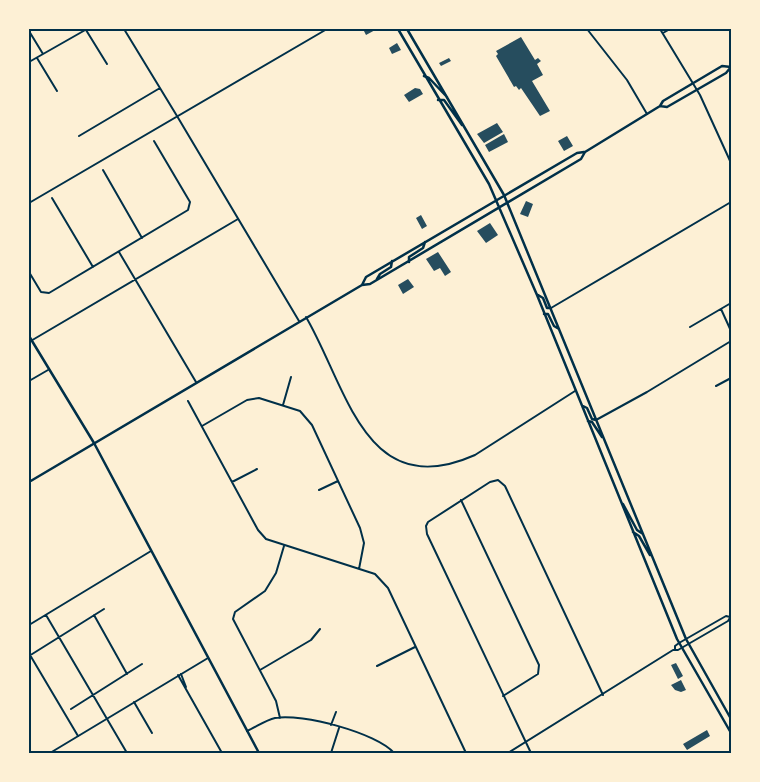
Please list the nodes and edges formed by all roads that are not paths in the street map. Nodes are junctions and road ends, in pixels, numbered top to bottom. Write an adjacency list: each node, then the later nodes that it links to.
1 (87, 29): 11 (street); 14 (street)
2 (124, 29): 18 (street)
3 (327, 29): 25 (street)
4 (398, 29): 16 (main road)
5 (407, 29): 21 (main road)
6 (587, 29): 24 (street)
7 (660, 29): 10 (street)
8 (670, 29): 10 (street)
9 (29, 30): 11 (street)
10 (663, 33): 17 (street)
11 (43, 54): 12 (street)
12 (37, 58): 13 (street); 20 (street)
13 (29, 62)
14 (107, 64)
15 (731, 67): 17 (main road); 19 (main road)
16 (424, 76): 21 (main road); 22 (main road)
17 (694, 83): 19 (street); 23 (main road)
18 (160, 88): 25 (street); 27 (street)
19 (697, 90): 23 (main road); 30 (street)
20 (57, 91)
21 (447, 97): 26 (main road)
22 (438, 100): 26 (main road); 34 (main road)
23 (660, 106): 24 (main road)
24 (647, 114): 29 (main road)
25 (177, 116): 36 (street); 39 (street)
26 (466, 130): 32 (main road)
27 (79, 136)
28 (154, 141): 40 (street)
29 (585, 152): 32 (main road); 37 (main road)
30 (731, 163)
31 (103, 170): 40 (street)
32 (504, 195): 34 (main road); 37 (main road)
33 (52, 198): 45 (street)
34 (496, 200): 38 (main road); 41 (main road)
35 (731, 202): 52 (street)
36 (29, 203)
37 (507, 203): 38 (main road); 52 (main road)
38 (499, 208): 44 (main road); 50 (main road)
39 (238, 218): 47 (street); 56 (street)
40 (142, 238): 42 (street)
41 (426, 241): 43 (main road); 44 (main road)
42 (119, 252): 45 (street); 47 (street)
43 (392, 261): 48 (main road); 49 (main road)
44 (409, 262): 48 (main road)
45 (93, 267): 46 (street)
46 (29, 272)
47 (134, 278): 61 (street); 67 (street)
48 (377, 281): 49 (main road)
49 (362, 285): 55 (main road)
50 (537, 295): 52 (main road); 54 (main road)
51 (731, 303): 53 (street)
52 (551, 308): 58 (main road)
53 (721, 309): 57 (street); 59 (street)
54 (544, 314): 58 (main road); 69 (main road)
55 (306, 317): 56 (main road); 69 (street)
56 (299, 321): 67 (main road)
57 (690, 327)
58 (560, 329): 73 (main road)
59 (731, 331)
60 (29, 336): 61 (main road)
61 (30, 341): 63 (main road)
62 (731, 341): 73 (street)
63 (49, 370): 66 (street); 77 (main road)
64 (291, 377): 71 (street)
65 (731, 378): 68 (street)
66 (29, 381)
67 (196, 382): 77 (main road)
68 (716, 386)
69 (576, 390): 72 (main road)
70 (188, 401): 75 (street)
71 (283, 405): 75 (street); 79 (street)
72 (582, 405): 73 (main road); 74 (main road)
73 (596, 420): 76 (main road)
74 (588, 421): 76 (main road); 84 (main road)
75 (202, 426): 81 (street)
76 (603, 438): 86 (main road)
77 (94, 444): 80 (main road); 88 (main road)
78 (257, 469): 81 (street)
79 (338, 481): 82 (street); 90 (street)
80 (29, 482)
81 (232, 482): 87 (street)
82 (319, 490)
83 (461, 500): 111 (street); 113 (street); 113 (street)
84 (620, 501): 85 (main road); 86 (main road)
85 (633, 532): 89 (main road); 99 (main road)
86 (643, 534): 89 (main road)
87 (284, 546): 90 (street); 108 (street)
88 (151, 551): 92 (street); 105 (main road)
89 (653, 558): 98 (main road)
90 (359, 569): 101 (street)
91 (104, 609): 93 (street)
92 (46, 615): 95 (street); 97 (street)
93 (94, 615): 97 (street); 109 (street)
94 (731, 616): 98 (street); 100 (street)
95 (29, 625)
96 (320, 629): 108 (street)
97 (58, 636): 104 (street); 112 (street)
98 (686, 639): 99 (street); 100 (main road)
99 (679, 643): 102 (main road); 103 (street)
100 (688, 644): 102 (street); 119 (main road)
101 (416, 647): 107 (street); 133 (street)
102 (682, 648): 103 (street); 124 (main road)
103 (674, 649): 111 (street)
104 (29, 655): 125 (street)
105 (208, 658): 110 (street); 122 (main road)
106 (142, 664): 109 (street)
107 (377, 666)
108 (260, 670): 118 (street)
109 (127, 674): 112 (street)
110 (180, 674): 114 (street); 129 (street)
111 (602, 694): 126 (street)
112 (93, 696): 115 (street); 117 (street)
113 (503, 696): 126 (street)
114 (134, 702): 117 (street); 123 (street)
115 (71, 709)
116 (336, 712): 120 (street)
117 (108, 718): 125 (street); 128 (street)
118 (280, 718): 120 (street); 122 (street)
119 (731, 719)
120 (331, 725): 121 (street)
121 (339, 728): 131 (street); 132 (street)
122 (248, 731): 130 (main road)
123 (152, 733)
124 (731, 733)
125 (78, 736): 127 (street)
126 (525, 743): 134 (street); 135 (street)
127 (50, 753)
128 (127, 753)
129 (222, 753)
130 (259, 753)
131 (331, 753)
132 (394, 753)
133 (466, 753)
134 (508, 753)
135 (530, 753)

